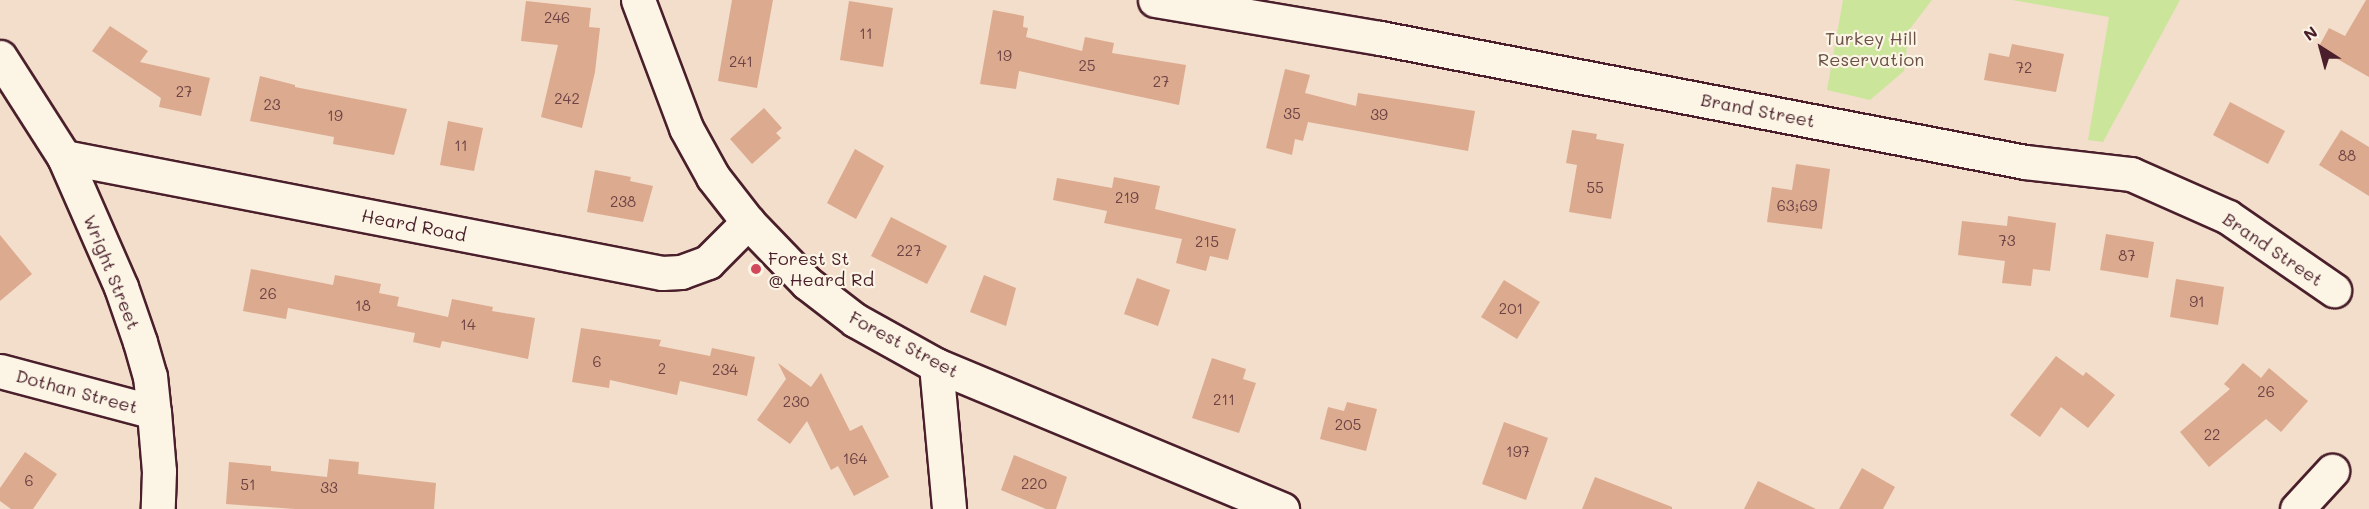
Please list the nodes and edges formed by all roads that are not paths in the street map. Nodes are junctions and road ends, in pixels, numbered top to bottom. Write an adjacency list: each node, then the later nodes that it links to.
1 (638, 0): 5 (street, Forest Street)
2 (1155, 0): 6 (street, Brand Street)
3 (0, 57): 4 (street, Wright Street)
4 (64, 157): 5 (street, Heard Road); 9 (street, Wright Street)
5 (748, 222): 7 (street, Forest Street)
6 (2334, 290)
7 (936, 365): 12 (street); 13 (street, Forest Street)
8 (0, 371): 9 (street, Dothan Street)
9 (154, 412): 11 (street, Wright Street)
10 (2332, 471): 14 (street)
11 (158, 509)
12 (949, 509)
13 (1282, 509)
14 (2297, 509)

